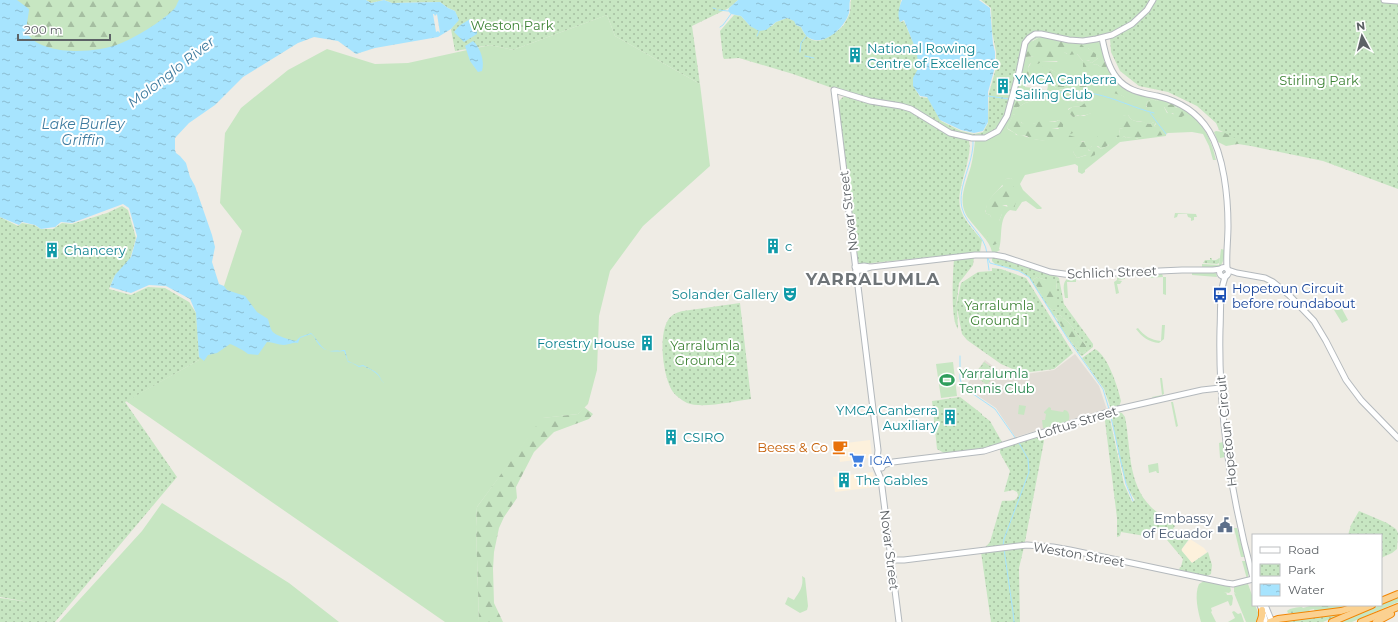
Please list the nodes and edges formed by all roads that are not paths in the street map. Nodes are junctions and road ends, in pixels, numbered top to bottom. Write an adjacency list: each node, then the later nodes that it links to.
1 (1153, 0): 4 (main road)
2 (1384, 0): 3 (main road)
3 (1398, 2)
4 (1102, 38): 5 (main road); 8 (main road, Hopetoun Circuit)
5 (846, 94): 6 (main road); 6 (main road, Novar Street)
6 (835, 101): 7 (main road, Novar Street)
7 (855, 269): 8 (main road, Schlich Street); 11 (main road, Novar Street)
8 (1225, 272): 9 (main road, Hopetoun Circuit); 10 (main road, Schlich Street)
9 (1220, 388): 11 (main road, Loftus Street); 13 (main road, Hopetoun Circuit)
10 (1398, 438)
11 (881, 464): 12 (main road, Novar Street)
12 (892, 561): 14 (main road, Weston Street); 22 (main road, Novar Street)
13 (1252, 575)
14 (1252, 579)
15 (1398, 593): 16 (highway); 17 (highway)
16 (1382, 598)
17 (1382, 601)
18 (1358, 606): 24 (highway)
19 (1370, 606): 25 (highway)
20 (1262, 607): 23 (highway); 24 (main road)
21 (1398, 609): 26 (highway); 27 (highway)
22 (899, 622)
23 (1260, 622)
24 (1270, 622)
25 (1332, 622)
26 (1361, 622)
27 (1376, 622)

